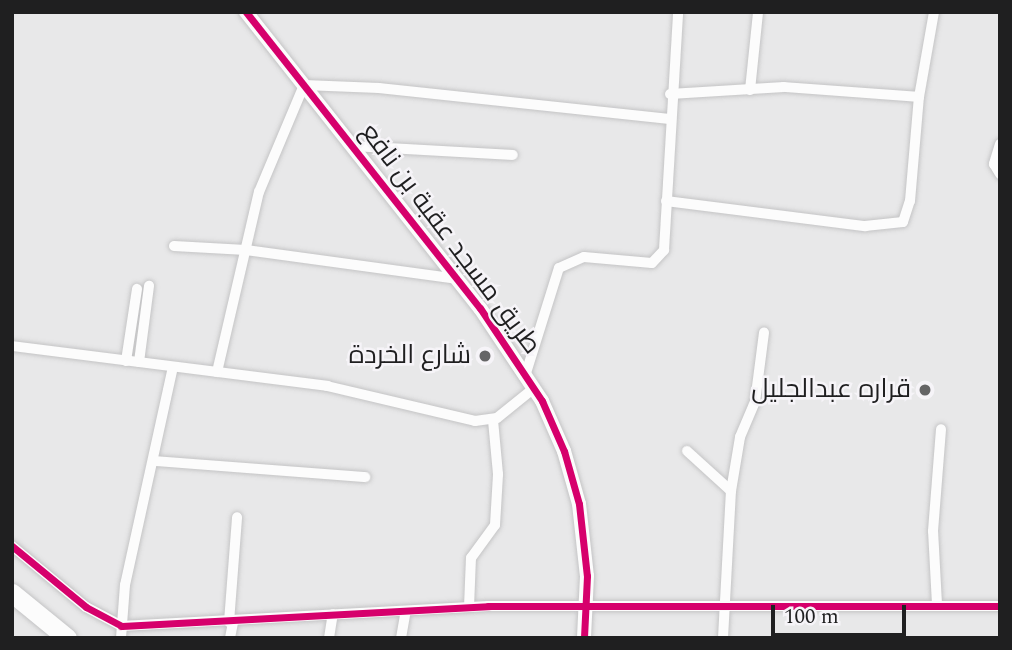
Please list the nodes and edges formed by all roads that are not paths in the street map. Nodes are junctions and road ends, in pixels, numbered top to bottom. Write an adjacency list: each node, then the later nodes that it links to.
1 (246, 12): 5 (street, طريق مسجد عقبة بن نافع)
2 (678, 12): 7 (street)
3 (758, 12): 6 (street)
4 (934, 12): 8 (street)
5 (304, 85): 9 (street); 11 (street, طريق مسجد عقبة بن نافع); 16 (street)
6 (750, 90): 7 (street); 8 (street)
7 (670, 94): 9 (street)
8 (919, 97): 14 (street)
9 (669, 119): 14 (street)
10 (1000, 144): 13 (street)
11 (353, 146): 12 (street); 17 (street, طريق مسجد عقبة بن نافع)
12 (513, 155)
13 (1000, 174)
14 (666, 201): 26 (street)
15 (174, 246): 16 (street)
16 (246, 250): 17 (street); 25 (street)
17 (458, 279): 26 (street, طريق مسجد عقبة بن نافع)
18 (149, 286): 23 (street)
19 (137, 289): 22 (street)
20 (764, 333): 33 (street)
21 (12, 346): 22 (street)
22 (126, 361): 23 (street)
23 (139, 362): 24 (street)
24 (173, 367): 25 (street); 31 (street)
25 (218, 372): 28 (street)
26 (526, 373): 27 (street, طريق مسجد عقبة بن نافع)
27 (534, 388): 28 (street); 40 (street, طريق مسجد عقبة بن نافع)
28 (493, 420): 39 (street)
29 (941, 429): 37 (street)
30 (687, 451): 33 (street)
31 (155, 461): 32 (street); 45 (street)
32 (365, 477)
33 (731, 491): 41 (street)
34 (237, 517): 44 (street)
35 (12, 546): 45 (street)
36 (12, 593): 46 (highway)
37 (937, 604): 38 (street); 41 (street)
38 (1000, 606)
39 (469, 607): 40 (street); 42 (street)
40 (587, 607): 41 (street); 50 (street, طريق مسجد عقبة بن نافع)
41 (723, 607): 51 (street)
42 (406, 611): 43 (street); 49 (street)
43 (333, 614): 44 (street); 48 (street)
44 (231, 622): 45 (street); 47 (street)
45 (121, 632)
46 (67, 638)
47 (230, 638)
48 (329, 638)
49 (401, 638)
50 (584, 638)
51 (723, 638)

